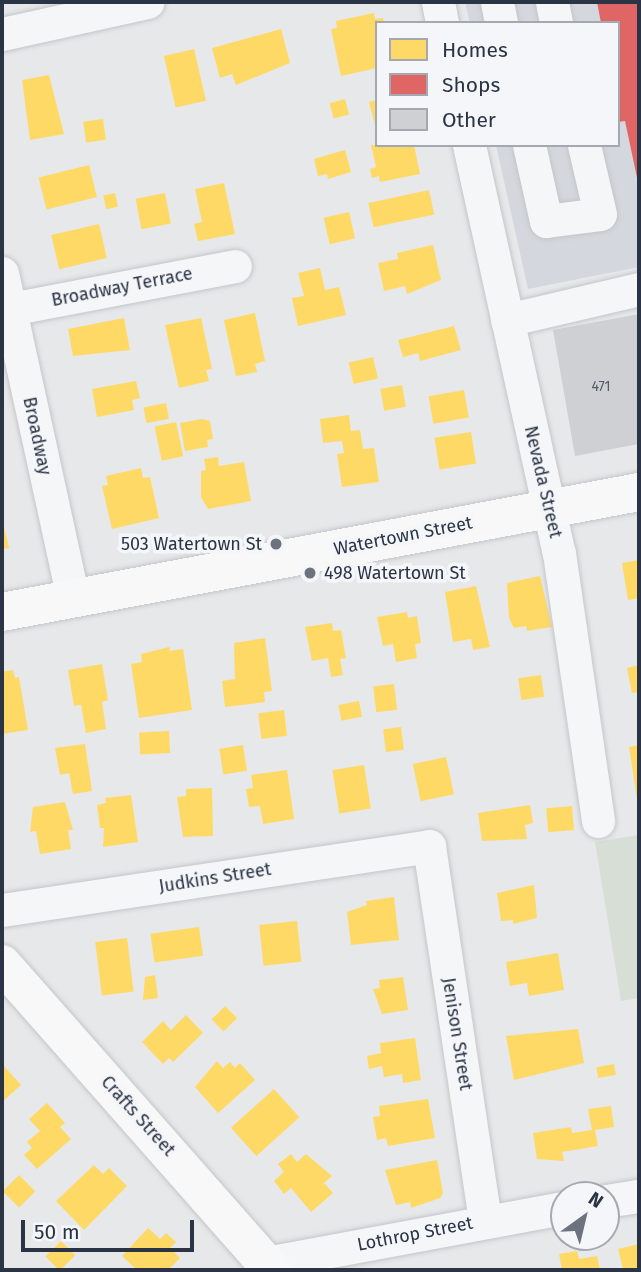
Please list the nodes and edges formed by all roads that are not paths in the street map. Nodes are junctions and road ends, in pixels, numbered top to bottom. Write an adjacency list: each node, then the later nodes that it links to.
1 (148, 2): 8 (street)
2 (438, 2): 5 (street)
3 (496, 2): 6 (street)
4 (552, 2): 7 (street)
5 (442, 21)
6 (501, 21)
7 (556, 21)
8 (2, 34)
9 (469, 147): 16 (street, Nevada Street)
10 (529, 147): 11 (street)
11 (584, 147)
12 (234, 266): 15 (street, Broadway Terrace)
13 (2, 273): 15 (street, Broadway)
14 (639, 289): 16 (street)
15 (10, 309): 19 (street, Broadway)
16 (508, 320): 18 (street, Nevada Street)
17 (639, 492): 18 (main road, Watertown Street)
18 (549, 509): 19 (main road, Watertown Street); 21 (street, Nevada Street)
19 (73, 598): 20 (main road, Watertown Street)
20 (2, 612)
21 (598, 821)
22 (429, 846): 23 (street, Judkins Street); 28 (street, Jenison Street)
23 (2, 910)
24 (2, 964): 29 (main road, Crafts Street)
25 (639, 1196): 26 (street)
26 (620, 1199)
27 (550, 1210): 28 (street, Lothrop Street)
28 (485, 1221): 29 (street, Lothrop Street)
29 (269, 1267)

